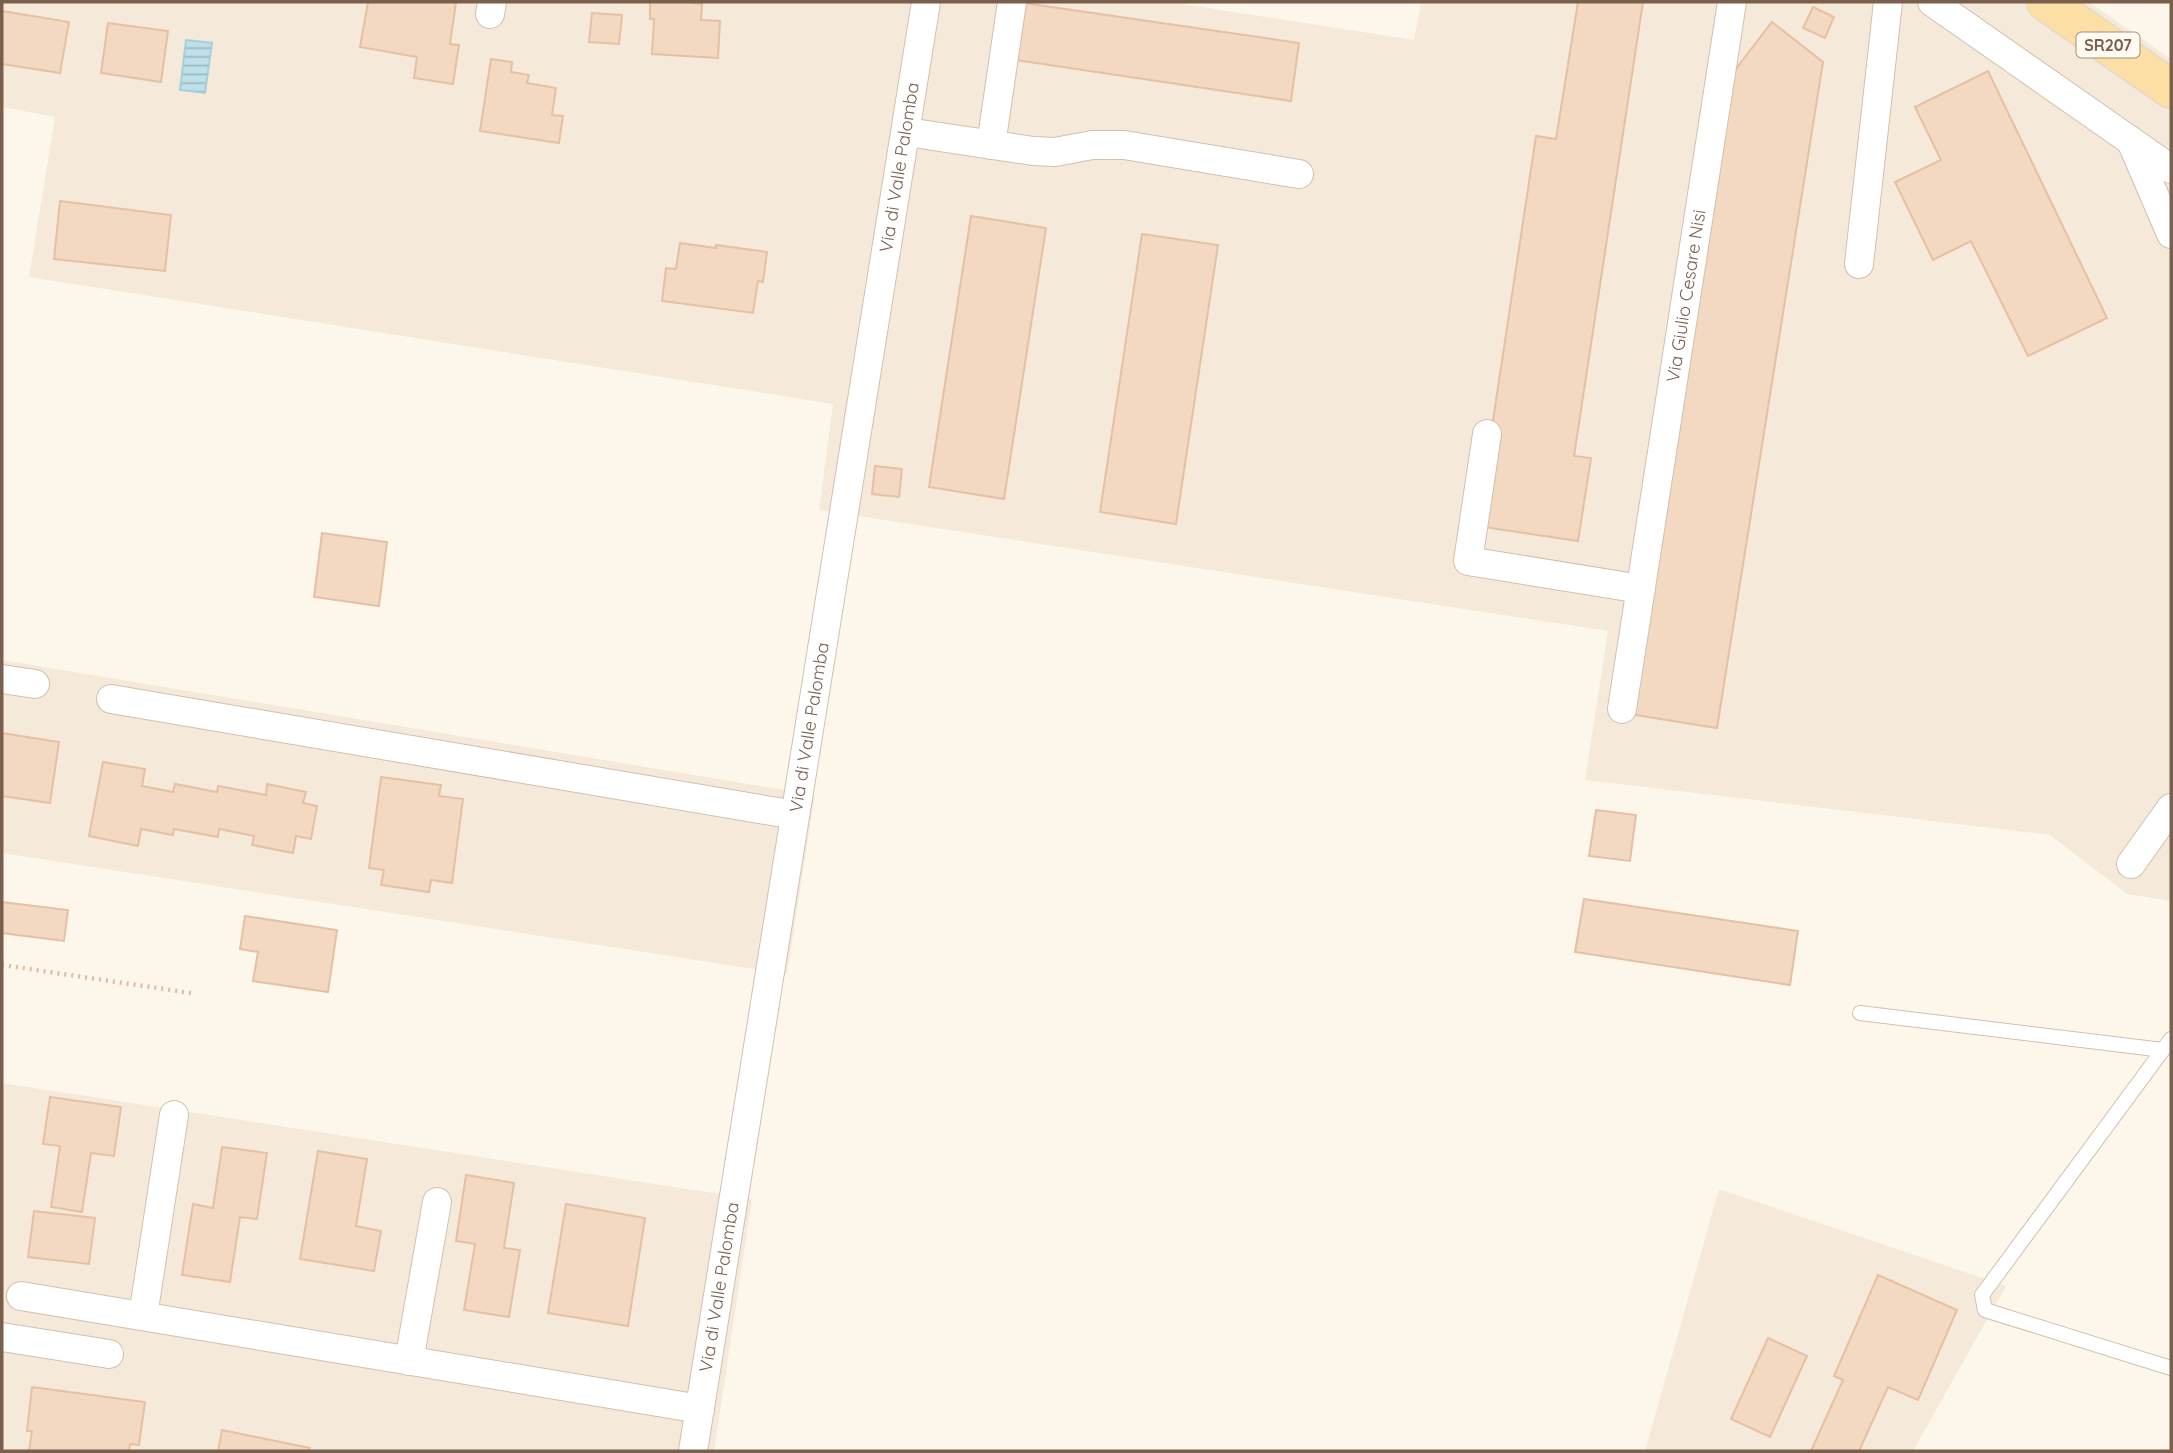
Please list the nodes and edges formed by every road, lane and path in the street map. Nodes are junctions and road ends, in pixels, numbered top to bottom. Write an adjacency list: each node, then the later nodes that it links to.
1 (926, 2): 8 (street, Via di Valle Palomba)
2 (1012, 2): 10 (street)
3 (1732, 2): 16 (street, Via Giulio Cesare Nisi)
4 (1888, 2): 14 (street)
5 (1931, 2): 9 (street)
6 (2046, 2): 7 (main road, SR207)
7 (2171, 89)
8 (907, 132): 10 (street); 22 (street, Via di Valle Palomba)
9 (2131, 141): 11 (street); 13 (street)
10 (991, 145): 12 (street)
11 (2171, 169)
12 (1299, 174)
13 (2171, 234)
14 (1859, 264)
15 (1487, 434): 16 (street)
16 (1641, 589): 20 (street, Via Giulio Cesare Nisi)
17 (2, 679): 18 (street)
18 (35, 684)
19 (111, 699): 22 (street)
20 (1622, 709)
21 (2171, 808): 23 (street)
22 (795, 815): 36 (street, Via di Valle Palomba)
23 (2132, 864)
24 (2, 965): 25 (path)
25 (191, 993)
26 (1860, 1013): 27 (lane)
27 (2167, 1044): 35 (lane)
28 (174, 1115): 31 (street)
29 (437, 1202): 34 (street)
30 (21, 1296): 31 (street)
31 (143, 1316): 34 (street)
32 (2, 1337): 33 (street)
33 (109, 1354)
34 (409, 1361): 36 (street)
35 (2171, 1368)
36 (700, 1409): 37 (street, Via di Valle Palomba)
37 (693, 1451)

